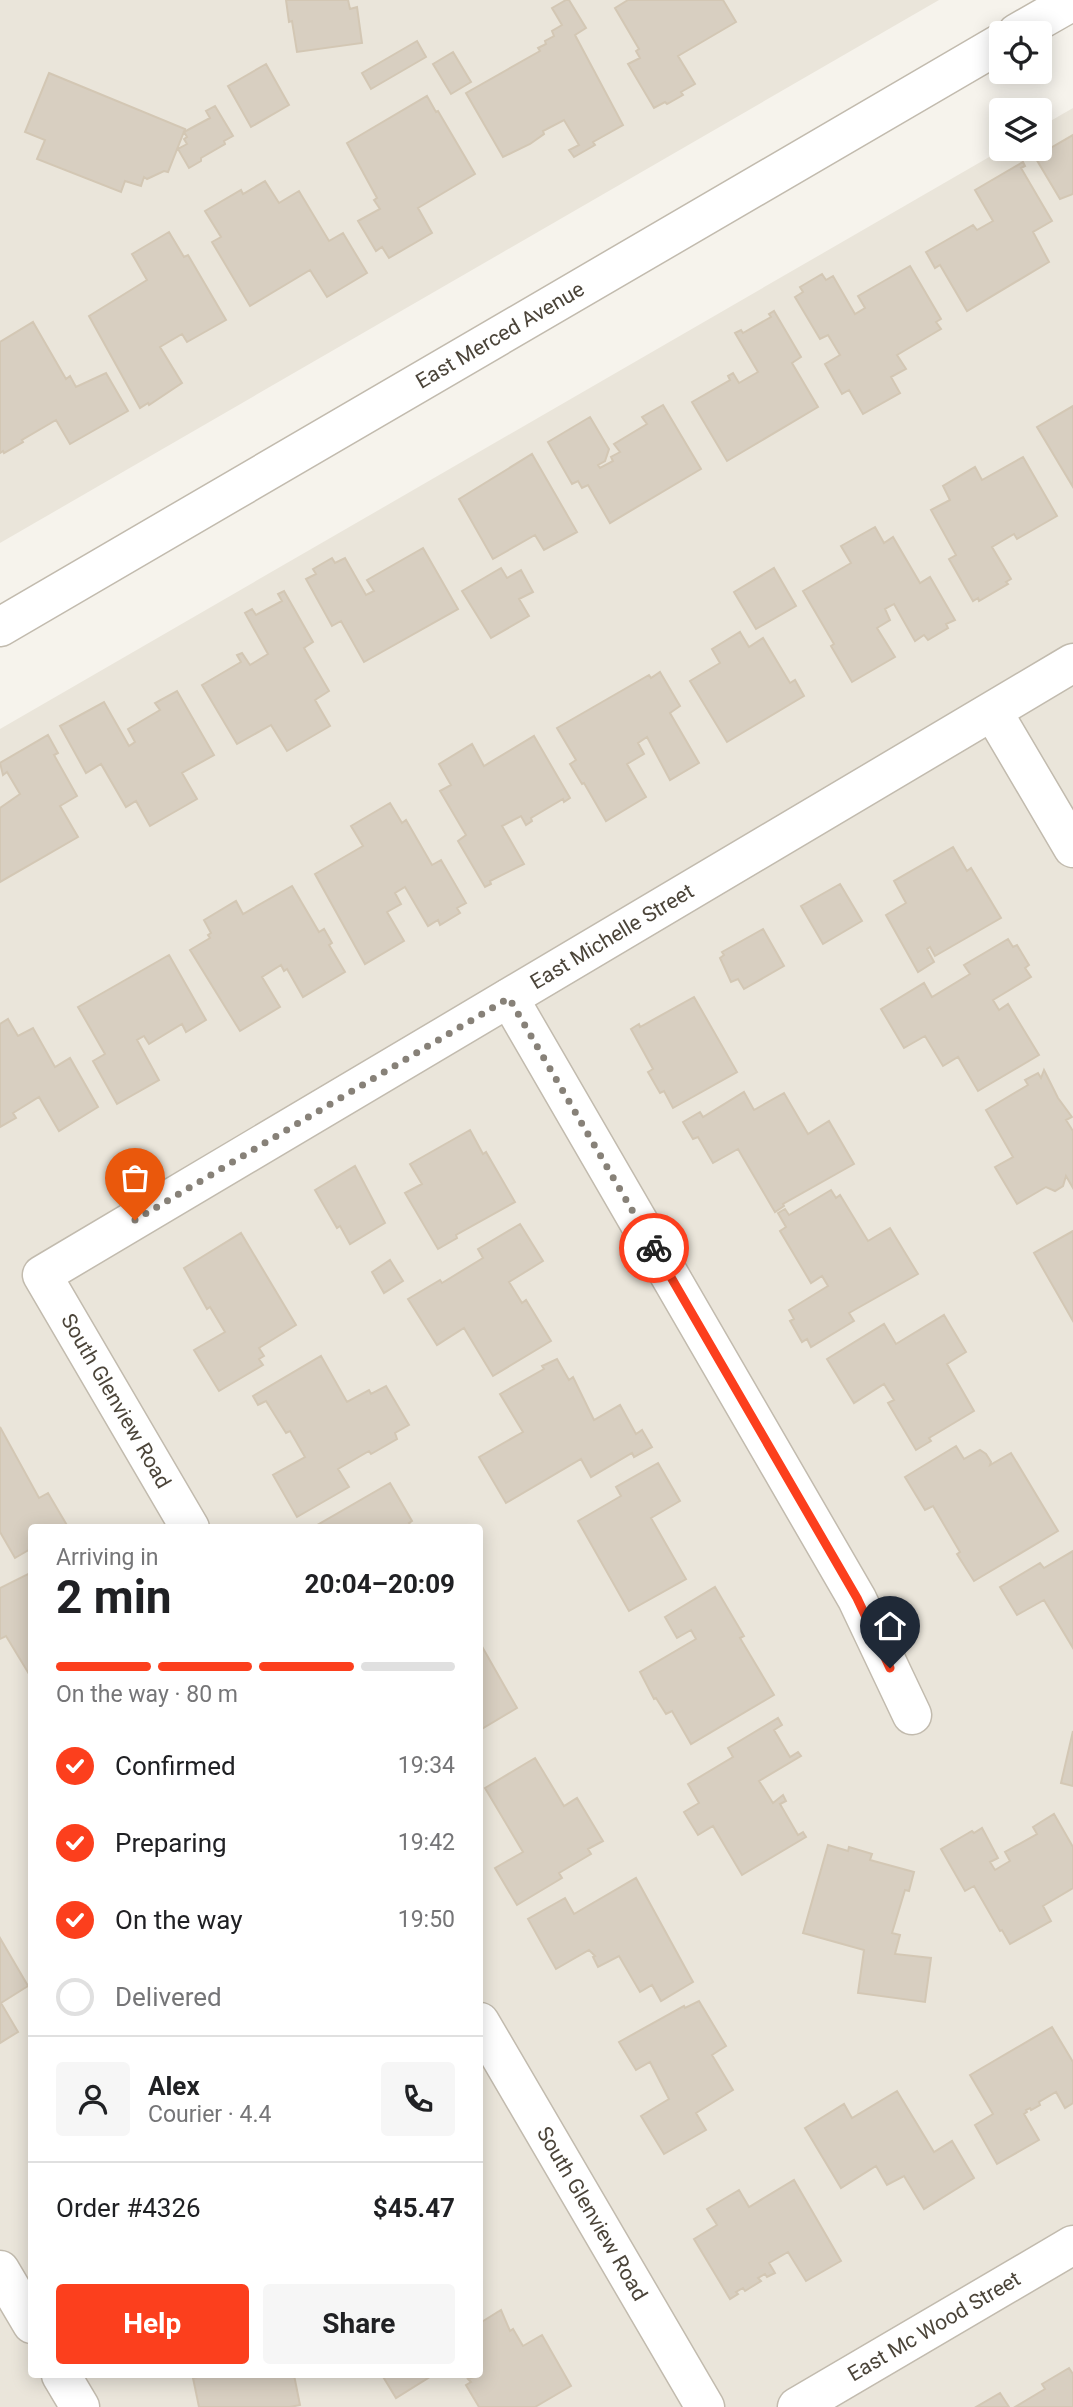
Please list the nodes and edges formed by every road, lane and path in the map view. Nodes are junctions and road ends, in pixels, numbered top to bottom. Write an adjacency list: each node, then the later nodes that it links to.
1 (1073, 1): 2 (street)
2 (1038, 21)
3 (989, 50): 4 (street, East Merced Avenue)
4 (0, 627)
5 (1073, 663): 6 (street, East Michelle Street)
6 (993, 712): 7 (street); 8 (street, East Michelle Street)
7 (1073, 848)
8 (509, 998): 9 (street, East Michelle Street); 11 (street)
9 (42, 1275): 10 (street, South Glenview Road)
10 (188, 1524)
11 (912, 1715)
12 (483, 2027): 18 (street, South Glenview Road)
13 (1073, 2245): 19 (street, East Mc Wood Street)
14 (0, 2270): 15 (street)
15 (28, 2317)
16 (63, 2378): 17 (street)
17 (80, 2407)
18 (705, 2407)
19 (797, 2407)

